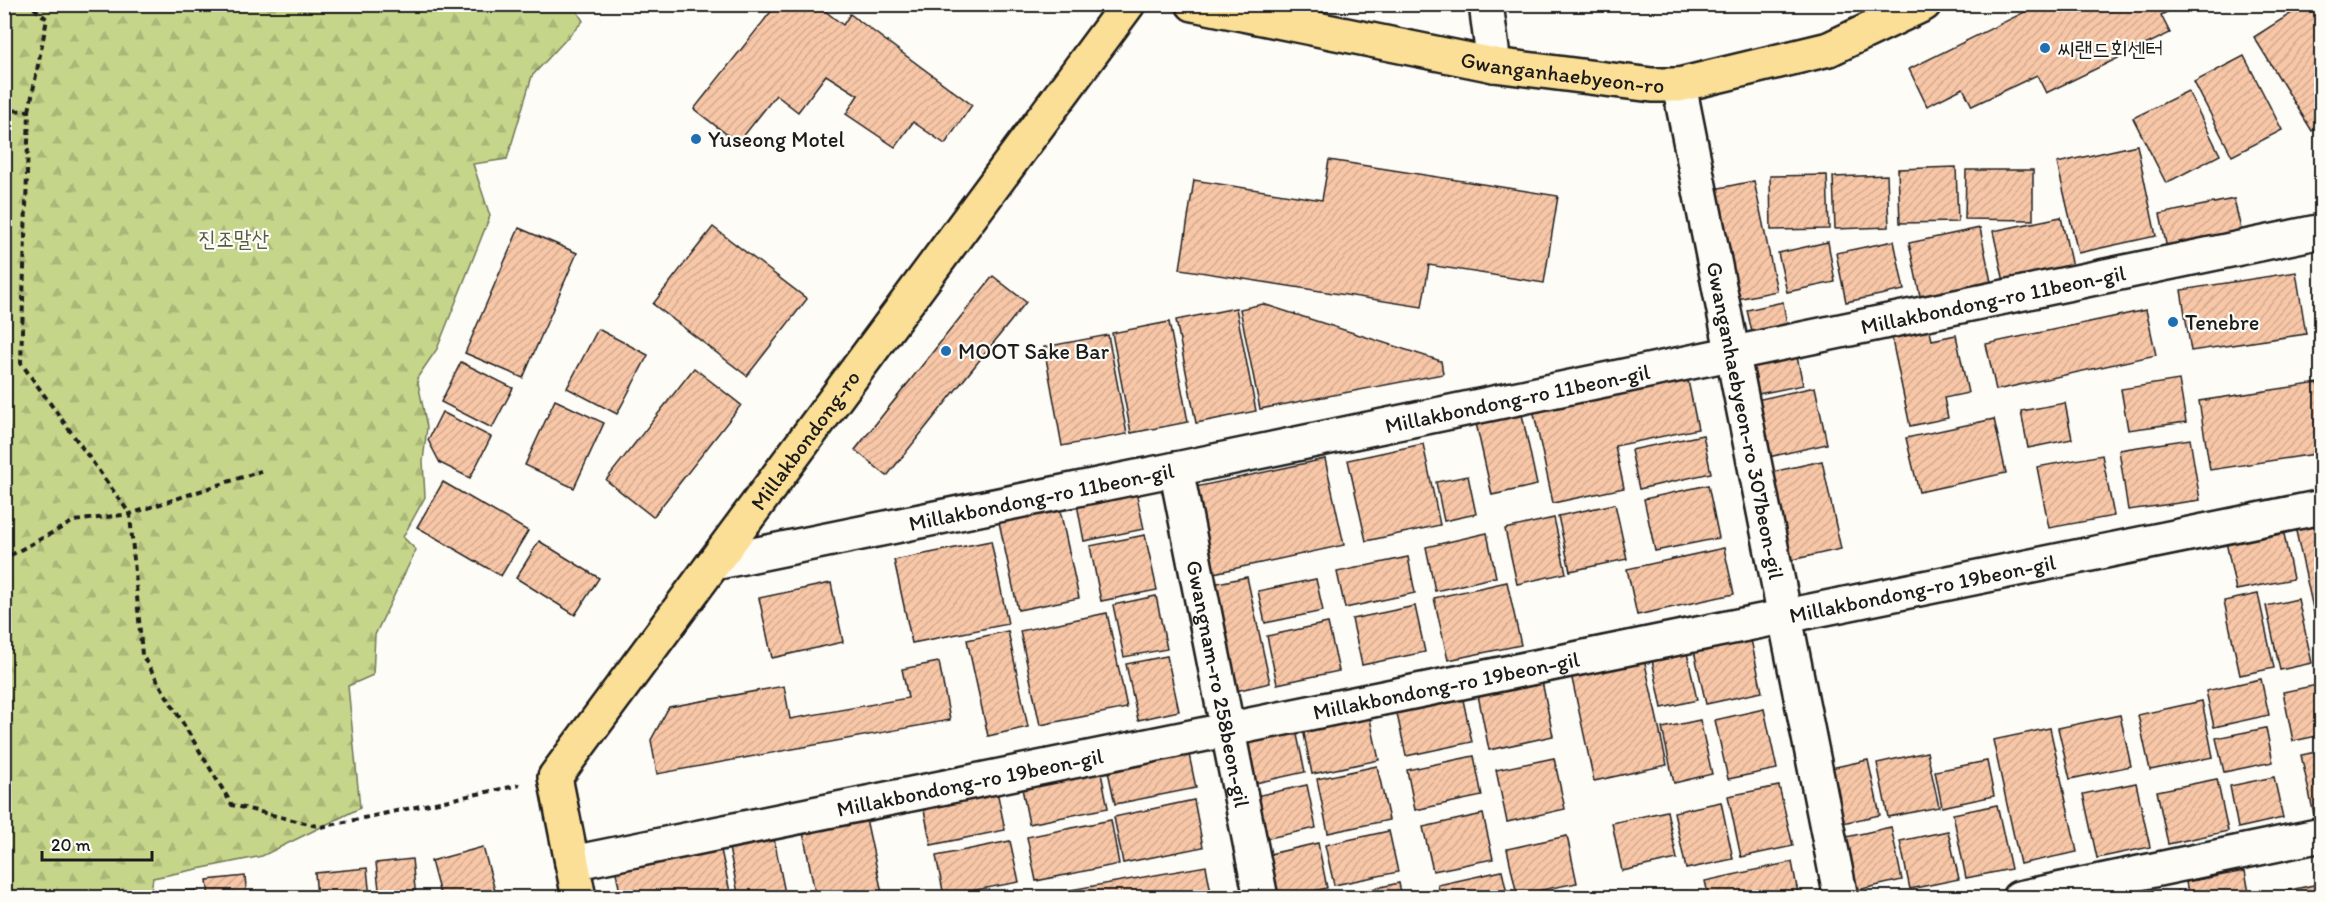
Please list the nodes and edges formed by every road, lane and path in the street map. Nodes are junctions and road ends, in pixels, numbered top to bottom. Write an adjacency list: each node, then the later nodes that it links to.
1 (29, 4): 9 (path)
2 (1128, 4): 16 (main road, Millakbondong-ro)
3 (1193, 4): 6 (main road, Gwanganhaebyeon-ro)
4 (1486, 4): 6 (street)
5 (1924, 4): 7 (main road, Gwanganhaebyeon-ro)
6 (1494, 65): 7 (main road, Gwanganhaebyeon-ro)
7 (1679, 85): 11 (street, Gwanganhaebyeon-ro 307beon-gil)
8 (4, 110): 9 (path)
9 (28, 111): 15 (path)
10 (2322, 231): 11 (street, Millakbondong-ro 11beon-gil)
11 (1732, 353): 12 (street, Millakbondong-ro 11beon-gil); 18 (street, Gwanganhaebyeon-ro 307beon-gil)
12 (1176, 469): 16 (street, Millakbondong-ro 11beon-gil); 19 (street, Gwangnam-ro 258beon-gil)
13 (261, 471): 15 (path)
14 (2322, 507): 18 (street, Millakbondong-ro 19beon-gil)
15 (130, 514): 17 (path); 20 (path)
16 (714, 563): 20 (main road, Millakbondong-ro)
17 (4, 564)
18 (1785, 617): 19 (street, Millakbondong-ro 19beon-gil); 25 (street, Gwanganhaebyeon-ro 307beon-gil)
19 (1228, 730): 22 (street, Millakbondong-ro 19beon-gil); 24 (street, Gwangnam-ro 258beon-gil)
20 (555, 777): 22 (main road)
21 (2322, 835): 26 (street)
22 (572, 863): 23 (main road)
23 (579, 897)
24 (1261, 897)
25 (1841, 897)
26 (2019, 897)

